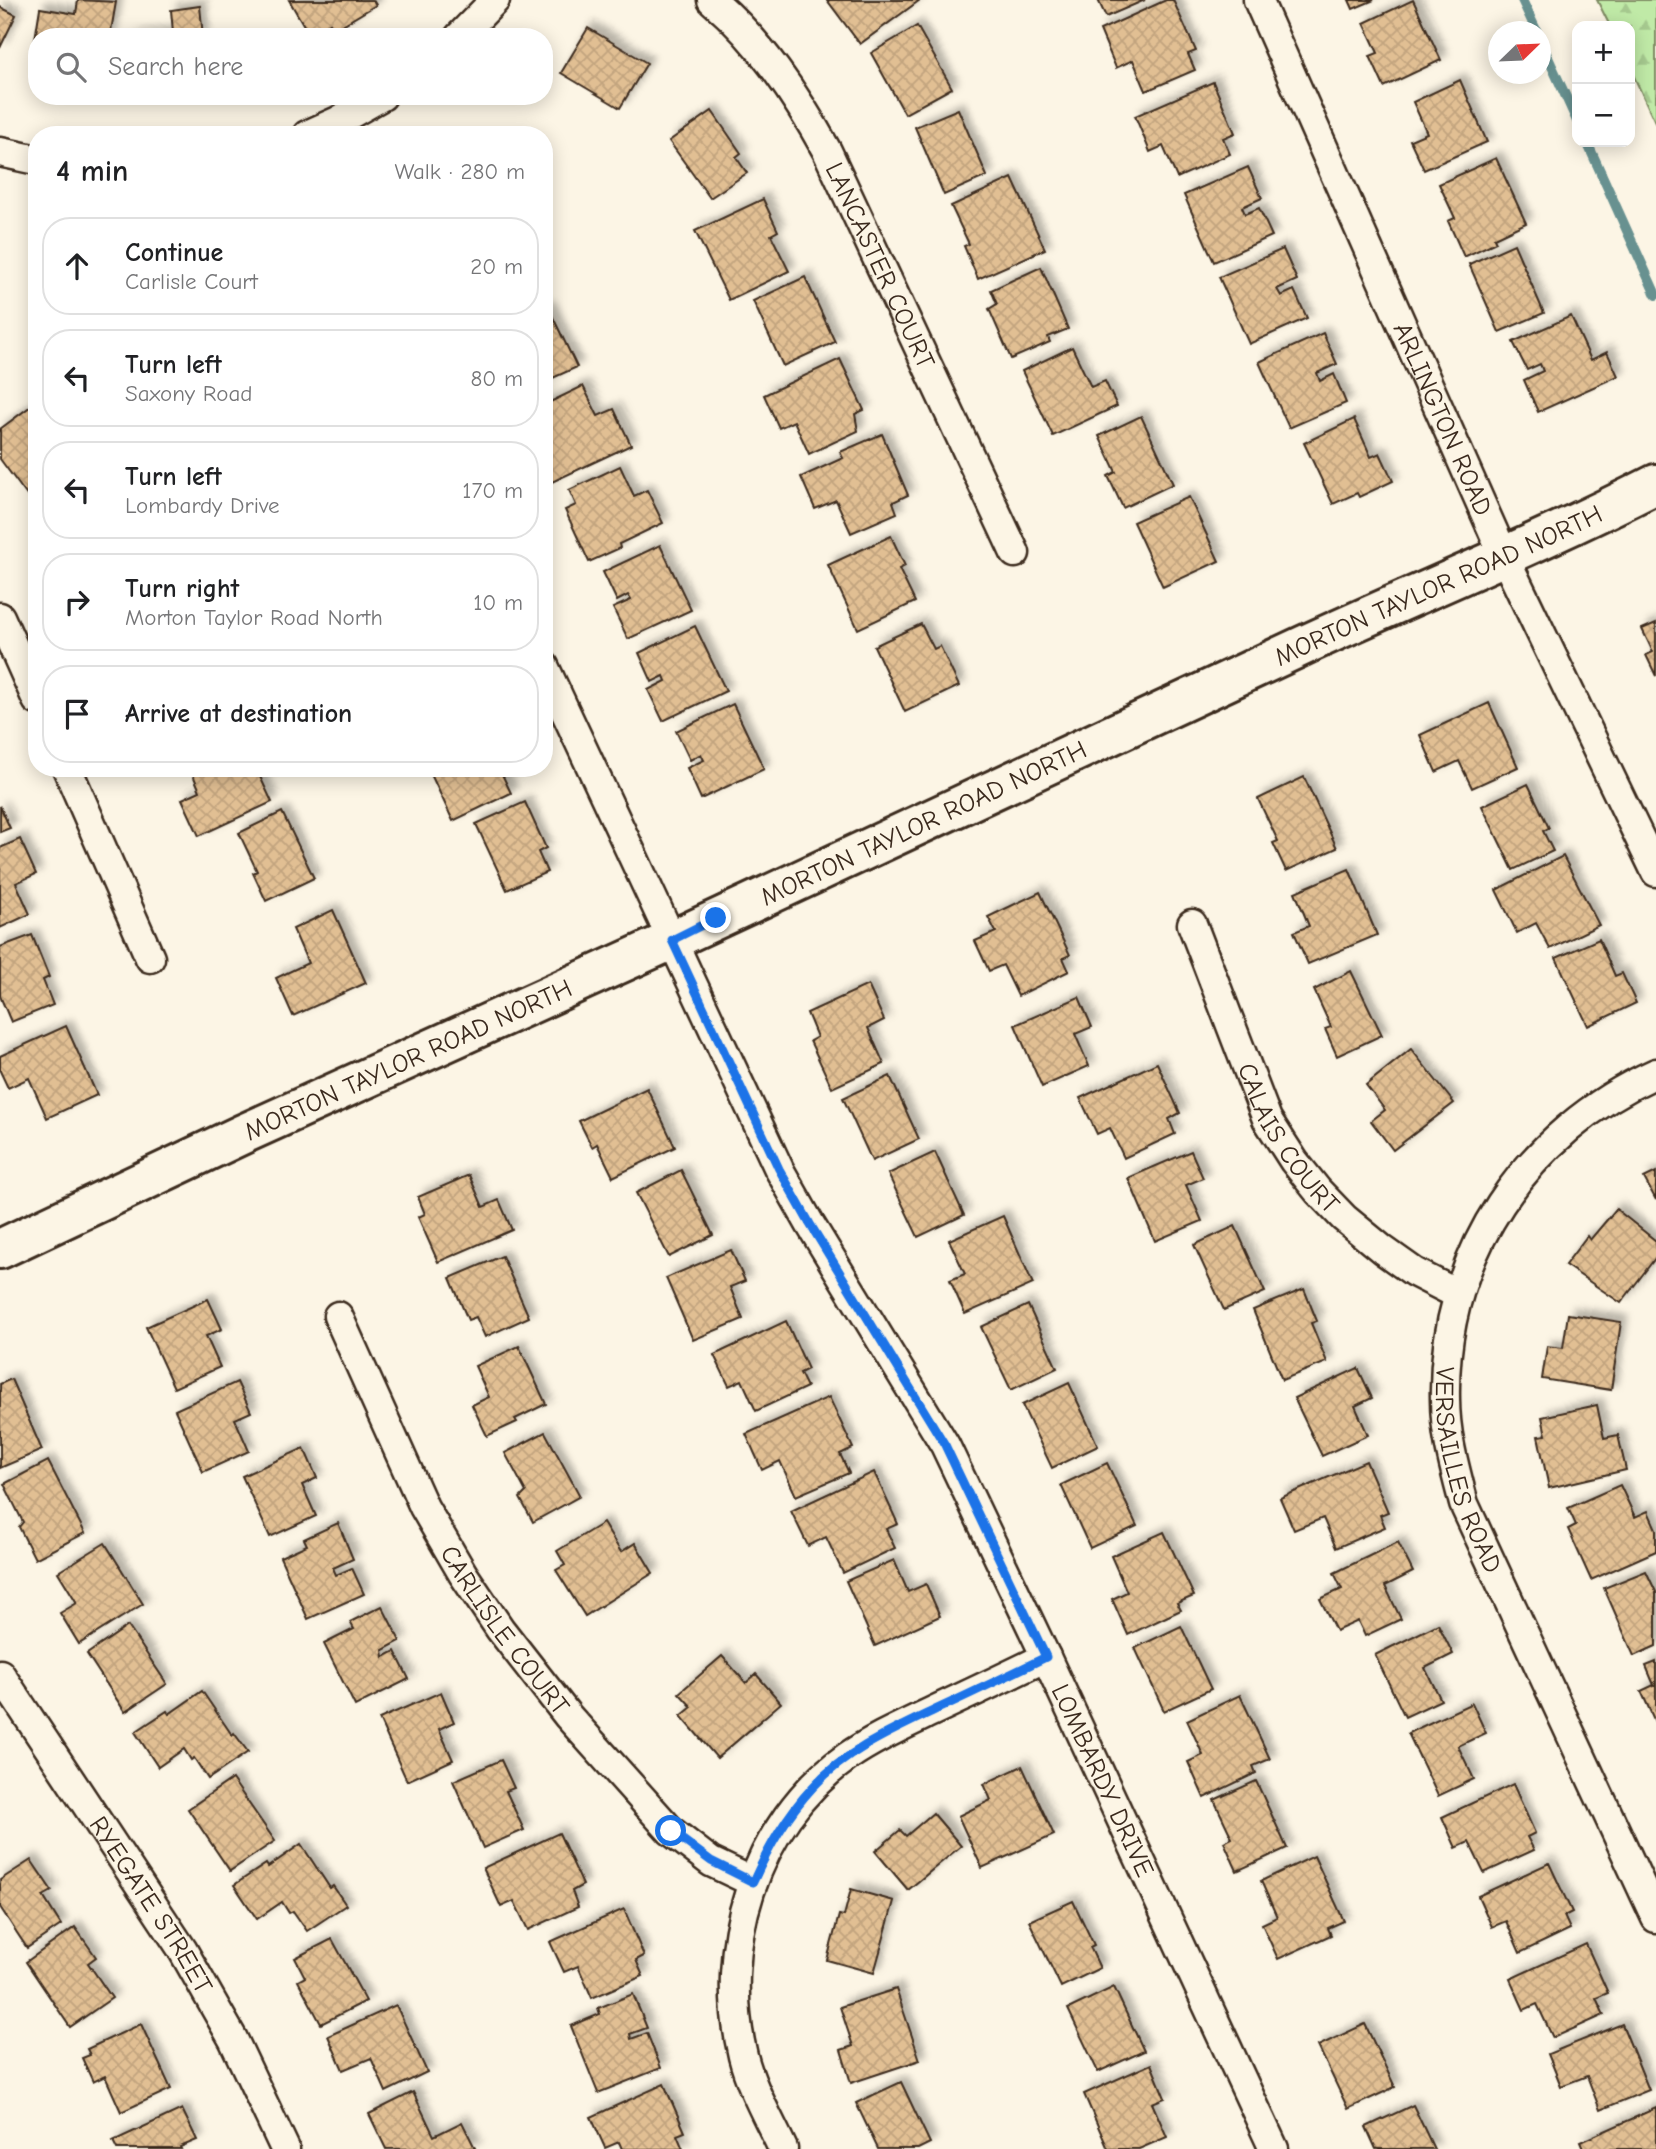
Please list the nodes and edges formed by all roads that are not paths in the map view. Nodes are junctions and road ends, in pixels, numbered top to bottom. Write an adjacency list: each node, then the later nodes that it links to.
1 (495, 0): 4 (street)
2 (712, 0): 10 (street, LANCASTER COURT)
3 (1258, 0): 11 (street, ARLINGTON ROAD)
4 (467, 28)
5 (366, 105): 6 (street)
6 (327, 126)
7 (0, 152): 8 (street)
8 (28, 158)
9 (1656, 484): 11 (street, MORTON TAYLOR ROAD NORTH)
10 (1015, 553)
11 (1505, 558): 16 (street, ARLINGTON ROAD); 18 (street, MORTON TAYLOR ROAD NORTH)
12 (0, 617): 13 (street)
13 (28, 680)
14 (553, 685): 18 (street, LOMBARDY DRIVE)
15 (71, 777): 19 (street)
16 (1656, 872)
17 (1192, 924): 22 (street, CALAIS COURT)
18 (672, 940): 21 (street, MORTON TAYLOR ROAD NORTH); 24 (street, LOMBARDY DRIVE)
19 (150, 958)
20 (1656, 1073): 22 (street, VERSAILLES ROAD)
21 (0, 1249)
22 (1457, 1294): 27 (street, VERSAILLES ROAD)
23 (338, 1316): 26 (street, CARLISLE COURT)
24 (1046, 1657): 26 (street); 30 (street, LOMBARDY DRIVE)
25 (0, 1674): 28 (street, RYEGATE STREET)
26 (753, 1882): 29 (street)
27 (1656, 1918)
28 (285, 2149)
29 (783, 2149)
30 (1274, 2149)

